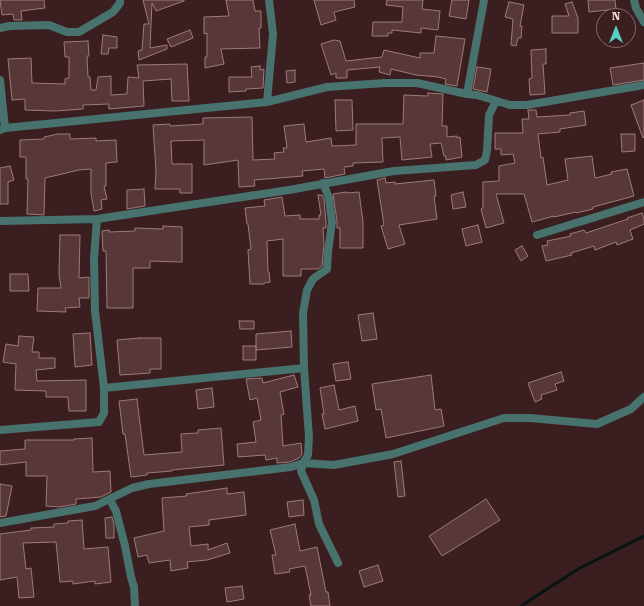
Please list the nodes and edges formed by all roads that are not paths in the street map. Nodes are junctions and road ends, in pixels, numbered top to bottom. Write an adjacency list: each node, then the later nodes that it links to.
1 (120, 0): 6 (street)
2 (270, 0): 11 (street)
3 (484, 0): 9 (street)
4 (634, 0): 5 (street)
5 (644, 22)
6 (0, 28)
7 (0, 80): 12 (street)
8 (644, 85): 10 (street)
9 (467, 94): 10 (street); 11 (street)
10 (496, 101): 13 (street)
11 (267, 102): 12 (street)
12 (3, 129)
13 (323, 183): 15 (street); 18 (street)
14 (644, 202): 17 (street)
15 (97, 219): 16 (street); 19 (street)
16 (0, 221)
17 (537, 234)
18 (304, 368): 19 (street); 22 (street)
19 (104, 388): 21 (street)
20 (644, 397): 22 (street)
21 (0, 430)
22 (303, 463): 23 (street); 25 (street)
23 (110, 500): 24 (street); 26 (street)
24 (0, 523)
25 (338, 563)
26 (135, 606)

